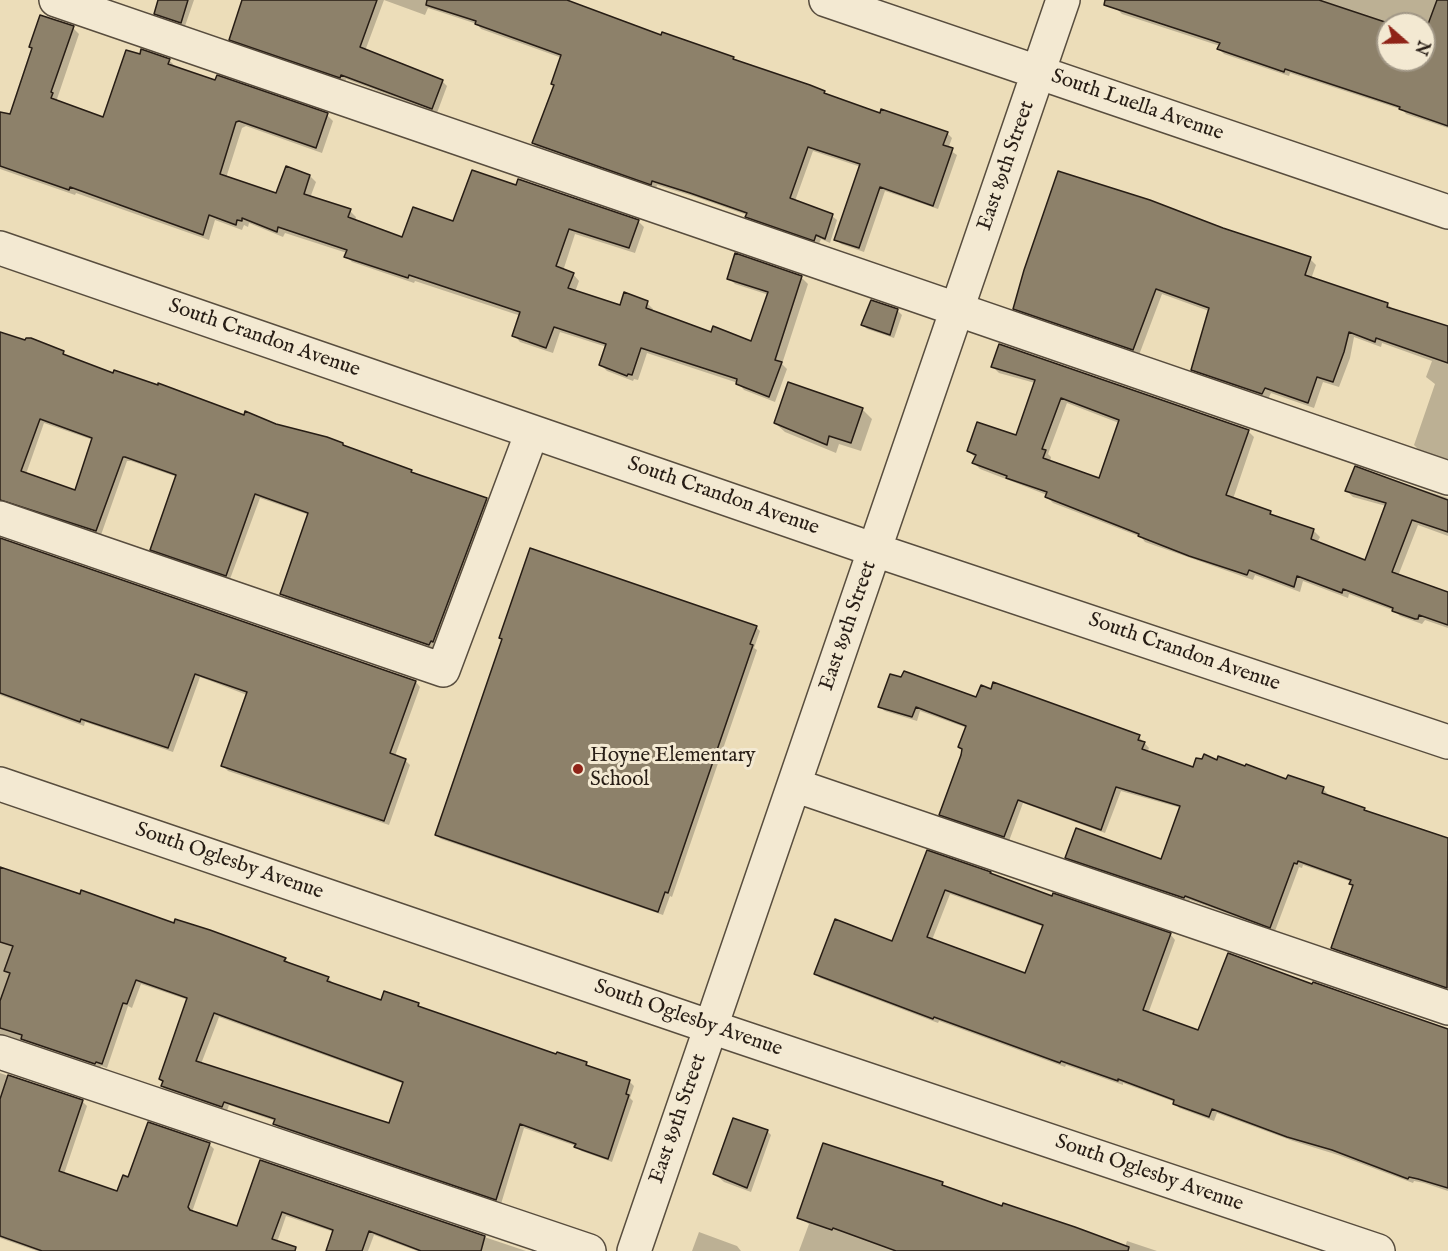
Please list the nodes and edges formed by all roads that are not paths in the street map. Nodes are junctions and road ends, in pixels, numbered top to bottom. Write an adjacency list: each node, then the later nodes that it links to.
1 (56, 0): 7 (street)
2 (826, 0): 4 (street, South Luella Avenue)
3 (1064, 0): 4 (street, East 89th Street)
4 (1039, 73): 5 (street, South Luella Avenue); 7 (street, East 89th Street)
5 (1448, 212)
6 (0, 248): 8 (street, South Crandon Avenue)
7 (957, 310): 9 (street); 11 (street, East 89th Street)
8 (532, 432): 10 (street); 11 (street, South Crandon Avenue)
9 (1448, 478)
10 (0, 519)
11 (875, 550): 12 (street, South Crandon Avenue); 14 (street, East 89th Street)
12 (1448, 742)
13 (0, 783): 16 (street, South Oglesby Avenue)
14 (794, 785): 15 (street); 16 (street, East 89th Street)
15 (1448, 1008)
16 (711, 1027): 19 (street, East 89th Street); 20 (street, South Oglesby Avenue)
17 (0, 1052): 18 (street)
18 (589, 1251)
19 (634, 1251)
20 (1378, 1251)

